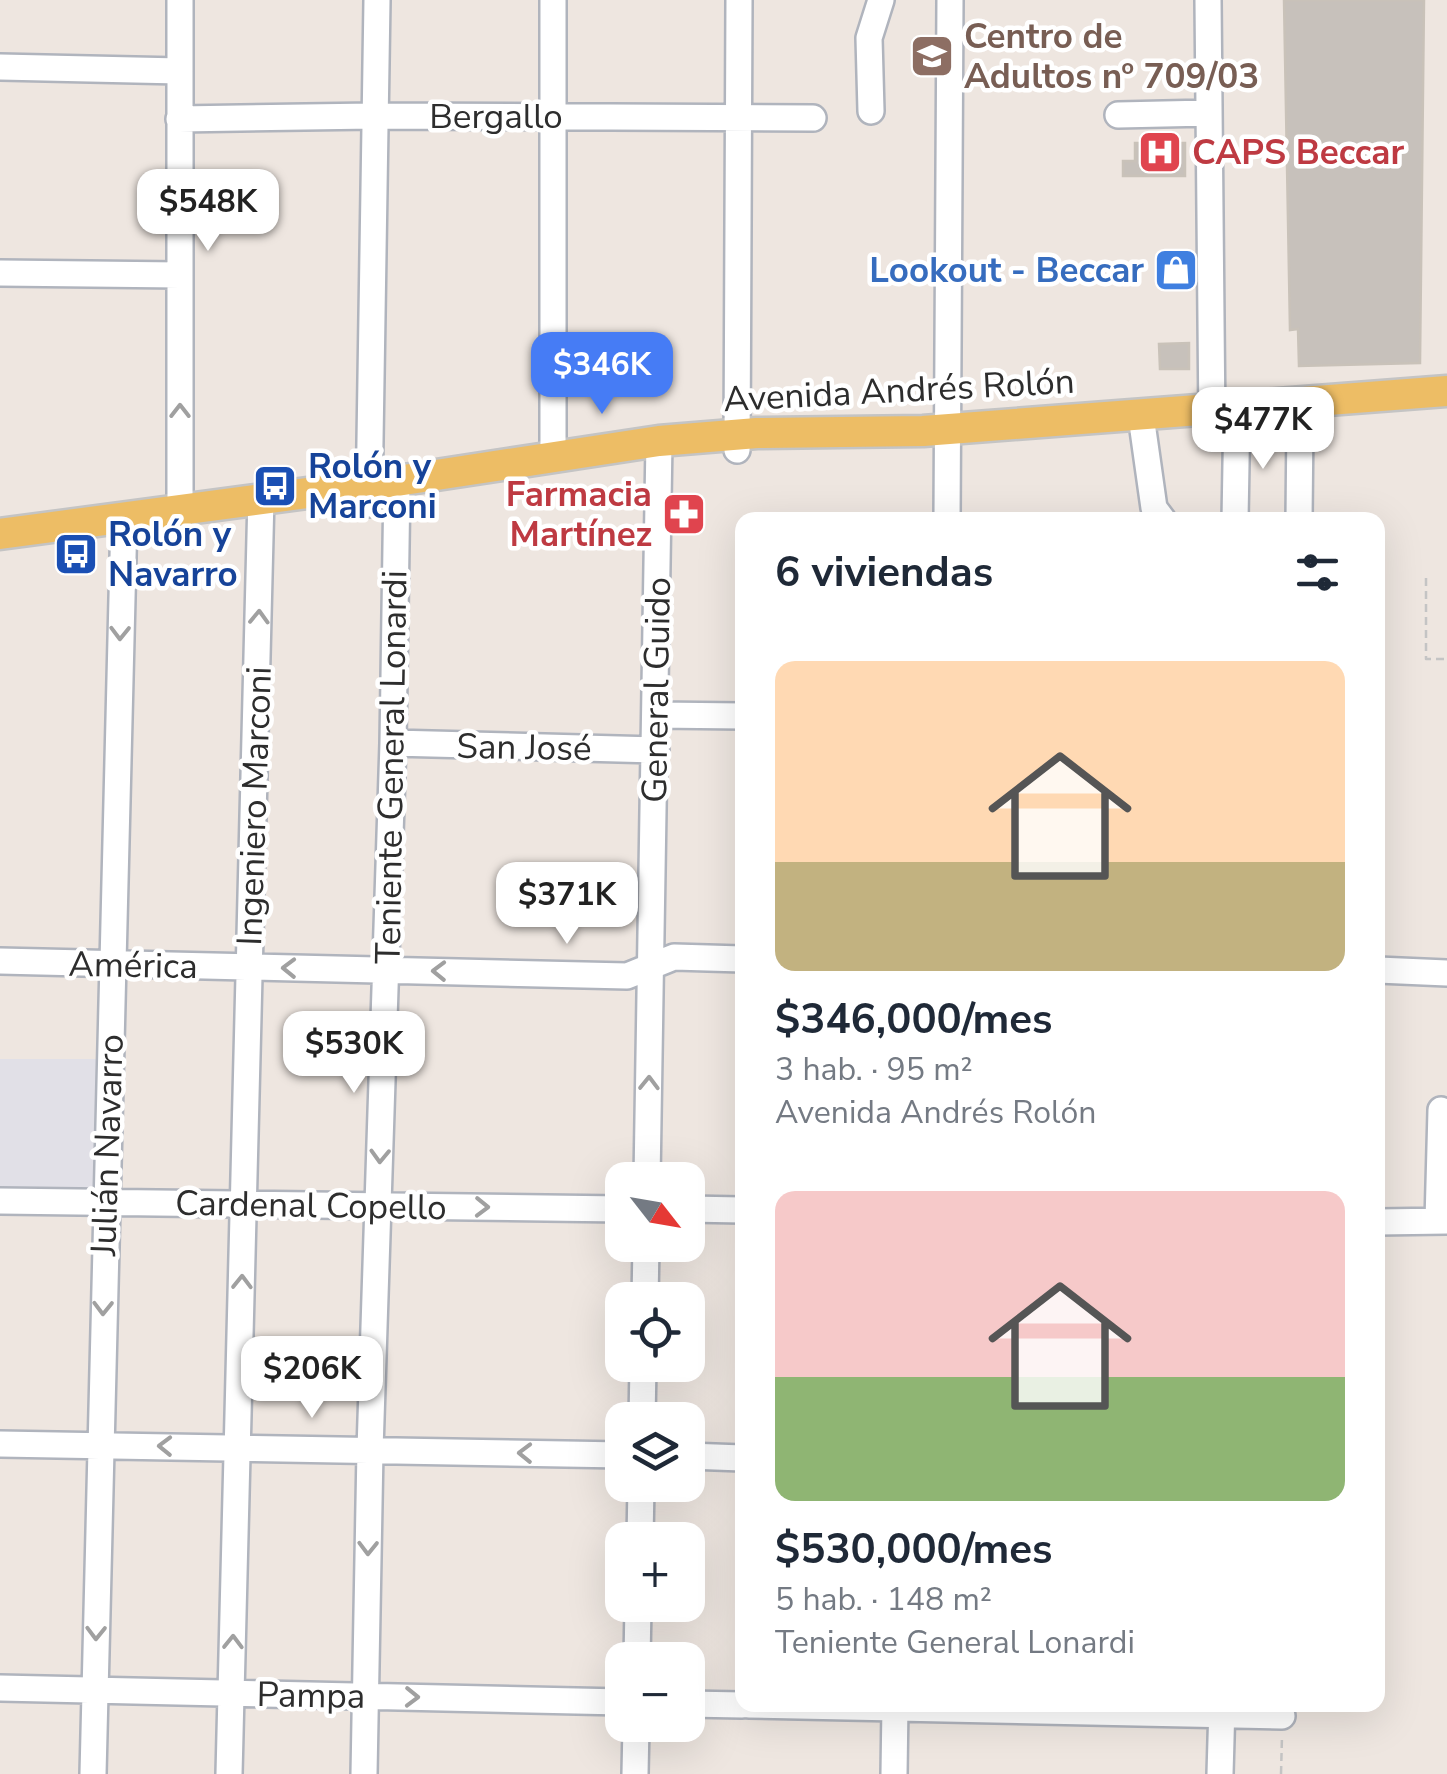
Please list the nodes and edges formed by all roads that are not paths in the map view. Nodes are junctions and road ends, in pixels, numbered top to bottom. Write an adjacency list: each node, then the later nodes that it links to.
1 (180, 0): 9 (street)
2 (376, 0): 13 (street, Teniente General Lonardi)
3 (554, 0): 15 (street)
4 (739, 0): 14 (street)
5 (882, 0): 10 (street)
6 (950, 0): 25 (street)
7 (1208, 0): 11 (street)
8 (0, 67): 9 (street)
9 (180, 71): 17 (street)
10 (871, 111)
11 (1208, 113): 12 (street); 22 (street)
12 (1118, 115)
13 (373, 116): 15 (street, Bergallo); 17 (street, Bergallo); 29 (street, Teniente General Lonardi)
14 (738, 116): 15 (street, Bergallo); 16 (street, Bergallo); 26 (street)
15 (552, 117): 28 (street)
16 (813, 118)
17 (179, 119): 19 (street)
18 (0, 273): 19 (street)
19 (180, 275): 31 (street, one-way to 19)
20 (1447, 391): 22 (main road, Avenida Andrés Rolón)
21 (1447, 409): 23 (main road, Avenida Andrés Rolón)
22 (1224, 417): 23 (main road, Avenida Andrés Rolón); 24 (main road, Avenida Andrés Rolón); 25 (main road, Avenida Andrés Rolón); 34 (street)
23 (1300, 421): 35 (street)
24 (1144, 430): 25 (main road, Avenida Andrés Rolón); 33 (street)
25 (947, 434): 26 (main road, Avenida Andrés Rolón); 32 (street)
26 (736, 442): 27 (main road, Avenida Andrés Rolón)
27 (659, 449): 28 (main road, Avenida Andrés Rolón); 29 (main road, Avenida Andrés Rolón); 39 (street, General Guido)
28 (553, 455): 29 (main road, Avenida Andrés Rolón)
29 (383, 492): 30 (main road, Avenida Andrés Rolón); 41 (street, Teniente General Lonardi)
30 (262, 507): 31 (main road, Avenida Andrés Rolón); 36 (main road, Avenida Andrés Rolón); 47 (street, Ingeniero Marconi, one-way to 30)
31 (180, 508): 36 (main road, Avenida Andrés Rolón)
32 (946, 512)
33 (1157, 512)
34 (1234, 512)
35 (1299, 512)
36 (123, 526): 37 (main road, Avenida Andrés Rolón); 38 (main road, Avenida Andrés Rolón); 45 (street, Julián Navarro, one-way to 45)
37 (0, 534)
38 (0, 552)
39 (657, 715): 40 (street); 42 (street, General Guido)
40 (735, 716)
41 (393, 743): 42 (street, San José); 48 (street, Teniente General Lonardi)
42 (656, 750): 46 (street, General Guido)
43 (735, 960): 46 (street, América)
44 (0, 962): 45 (street, América)
45 (113, 964): 47 (street, América); 54 (street, Julián Navarro)
46 (652, 965): 48 (street, América, one-way to 48); 52 (street, General Guido, one-way to 46)
47 (249, 968): 48 (street, América, one-way to 47); 55 (street, Ingeniero Marconi)
48 (387, 970): 56 (street, Teniente General Lonardi, one-way to 56)
49 (1385, 970): 50 (street)
50 (1447, 973)
51 (1441, 1110): 60 (street)
52 (647, 1162)
53 (0, 1201): 54 (street, Cardenal Copello)
54 (105, 1202): 55 (street, Cardenal Copello); 63 (street, Julián Navarro, one-way to 63)
55 (244, 1204): 56 (street, Cardenal Copello); 64 (street, Ingeniero Marconi, one-way to 55)
56 (378, 1206): 57 (street, Cardenal Copello, one-way to 57); 65 (street, Teniente General Lonardi)
57 (605, 1208)
58 (705, 1209): 59 (street)
59 (735, 1210)
60 (1442, 1221): 61 (street)
61 (1385, 1222)
62 (0, 1444): 63 (street)
63 (100, 1444): 64 (street, one-way to 63); 70 (street, Julián Navarro, one-way to 70)
64 (238, 1447): 65 (street); 71 (street, Ingeniero Marconi, one-way to 64)
65 (370, 1450): 66 (street, one-way to 65); 72 (street, Teniente General Lonardi, one-way to 72)
66 (605, 1455)
67 (705, 1457): 68 (street)
68 (735, 1458)
69 (0, 1688): 70 (street, Pampa)
70 (95, 1690): 71 (street, Pampa); 81 (street, Julián Navarro)
71 (231, 1693): 72 (street, Pampa); 82 (street, Ingeniero Marconi)
72 (366, 1696): 73 (street, Pampa, one-way to 73); 83 (street, Teniente General Lonardi)
73 (605, 1702)
74 (705, 1704): 75 (street)
75 (735, 1705)
76 (895, 1712): 85 (street)
77 (1222, 1712): 86 (street)
78 (1242, 1712): 79 (street)
79 (1282, 1716)
80 (636, 1742): 84 (street)
81 (93, 1774)
82 (229, 1774)
83 (364, 1774)
84 (635, 1774)
85 (894, 1774)
86 (1220, 1774)

